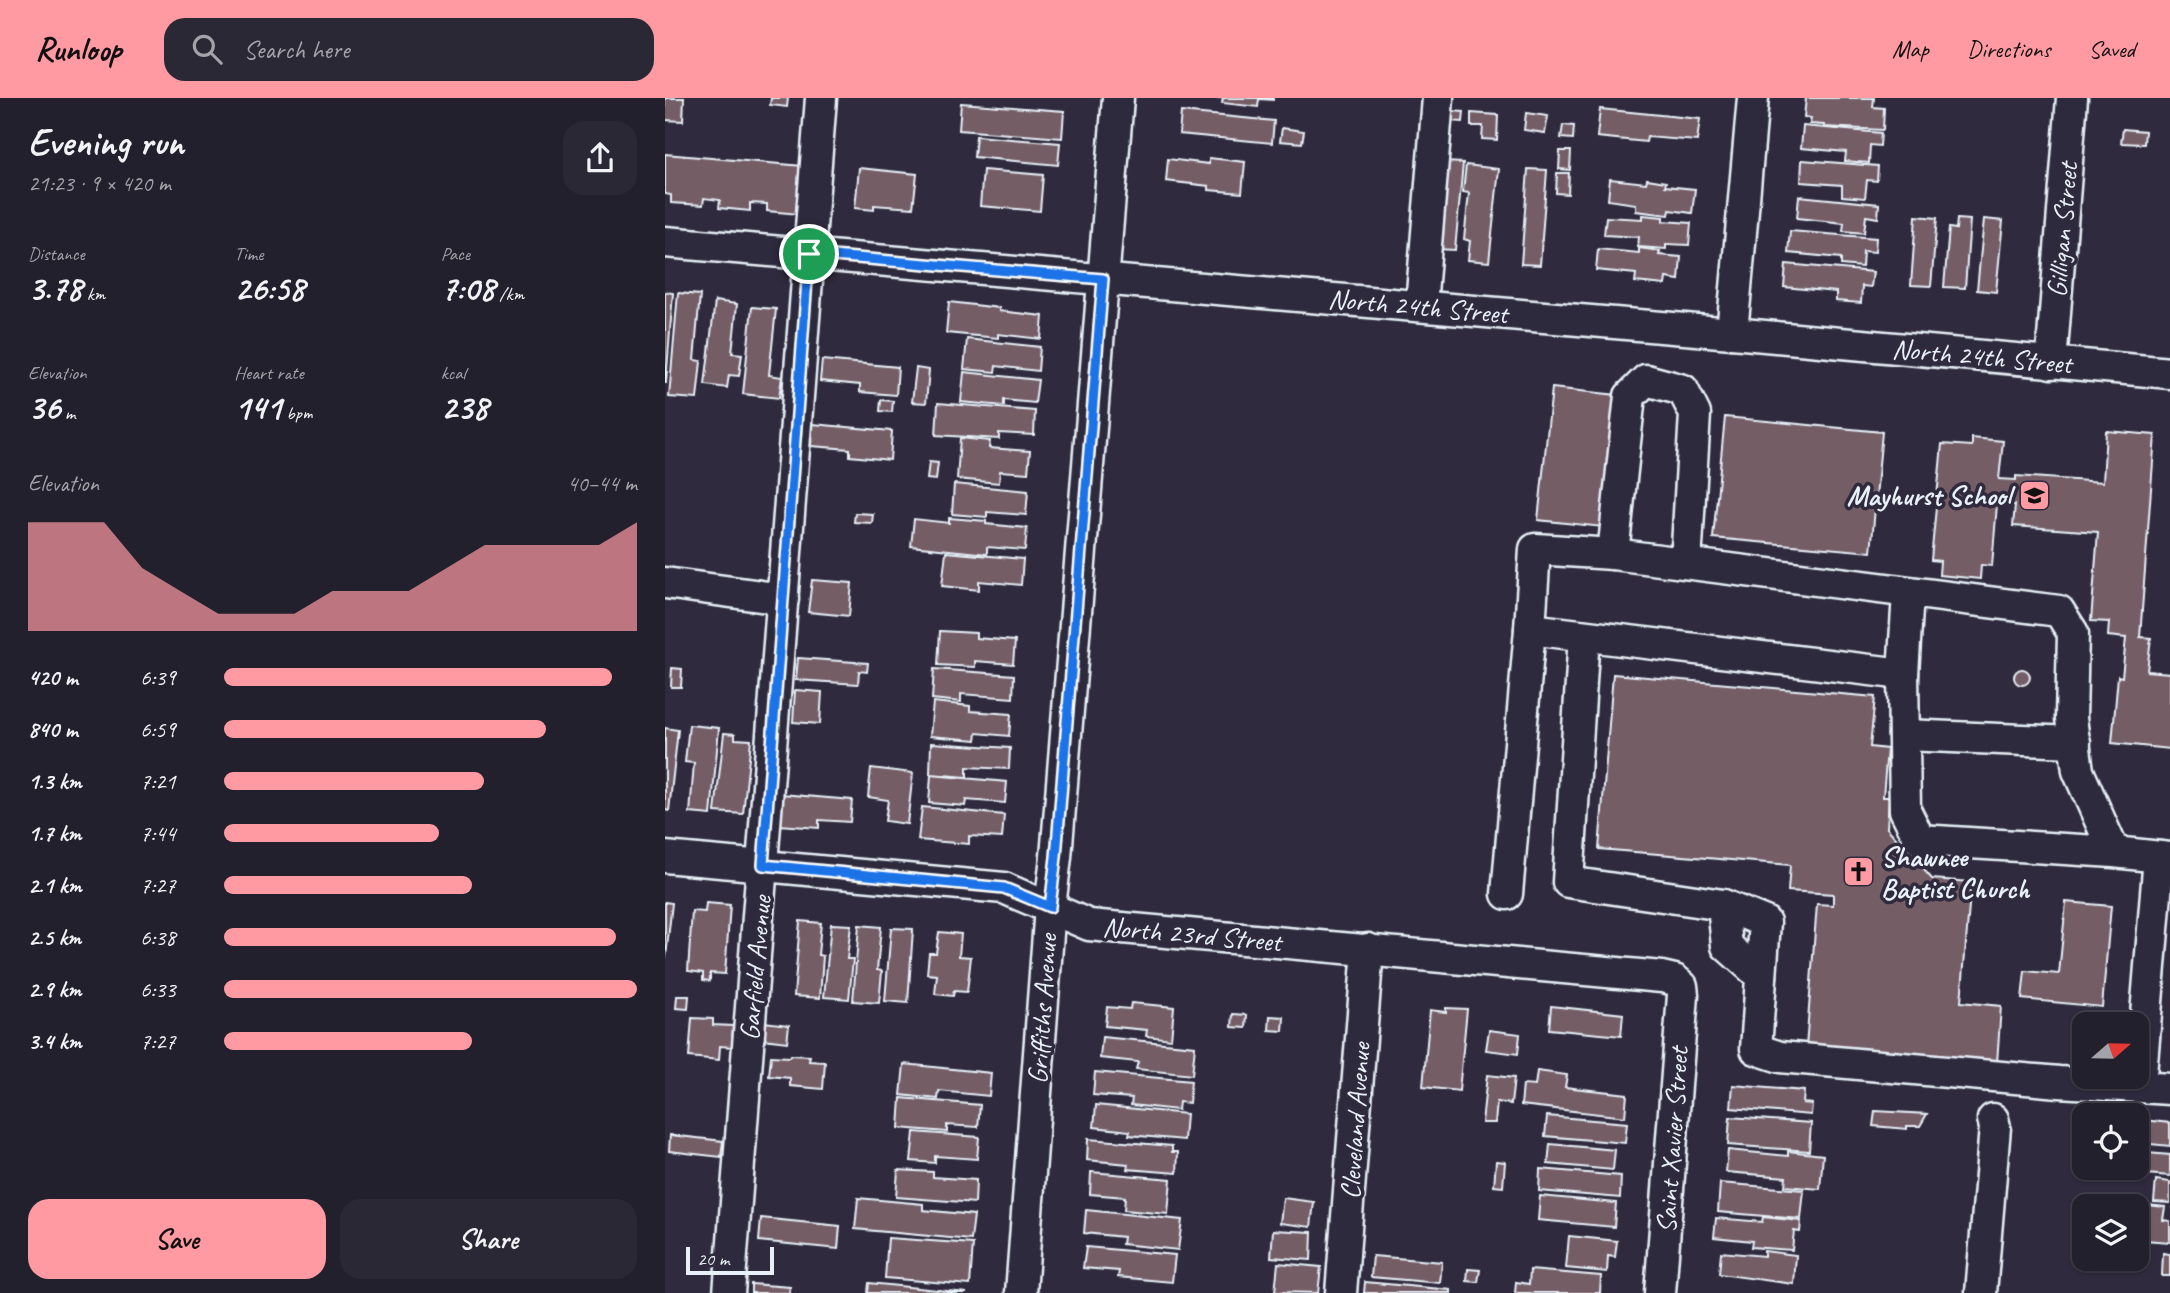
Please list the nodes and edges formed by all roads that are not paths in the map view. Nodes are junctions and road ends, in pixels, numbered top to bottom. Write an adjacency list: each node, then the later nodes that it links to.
1 (821, 98): 7 (street, Garfield Avenue)
2 (1118, 98): 8 (street, Griffiths Avenue)
3 (1438, 98): 9 (street)
4 (1753, 98): 10 (street)
5 (2072, 98): 11 (street, Gilligan Street)
6 (665, 242): 7 (street, North 24th Street)
7 (809, 254): 8 (street, North 24th Street); 17 (street, Garfield Avenue)
8 (1103, 279): 9 (street, North 24th Street); 29 (street, Griffiths Avenue)
9 (1422, 306): 10 (street, North 24th Street)
10 (1732, 333): 11 (street, North 24th Street)
11 (2051, 363): 12 (street, North 24th Street)
12 (2170, 373)
13 (1613, 554): 14 (street); 14 (street); 18 (street)
14 (1686, 564): 16 (street)
15 (665, 583): 17 (street)
16 (1908, 593): 20 (street); 22 (street)
17 (783, 599): 26 (street, Garfield Avenue)
18 (1530, 629): 19 (street); 27 (street)
19 (1584, 636): 20 (street); 28 (street)
20 (1903, 674): 21 (street)
21 (1904, 735): 22 (street); 23 (street)
22 (2075, 742): 23 (street)
23 (2114, 852): 25 (street)
24 (665, 857): 26 (street, North 23rd Street)
25 (2164, 857): 33 (street)
26 (763, 865): 29 (street, North 23rd Street); 38 (street, Garfield Avenue)
27 (1507, 894)
28 (1723, 905): 31 (street); 31 (street)
29 (1050, 907): 30 (street, North 23rd Street); 39 (street, Griffiths Avenue)
30 (1368, 949): 32 (street, North 23rd Street); 40 (street, Cleveland Avenue)
31 (1761, 976): 34 (street)
32 (1682, 986): 41 (street, Saint Xavier Street)
33 (2148, 1012)
34 (2072, 1081)
35 (2149, 1088): 36 (street)
36 (2170, 1089)
37 (1993, 1119): 42 (street)
38 (729, 1293)
39 (1021, 1293)
40 (1341, 1293)
41 (1660, 1293)
42 (1981, 1293)

